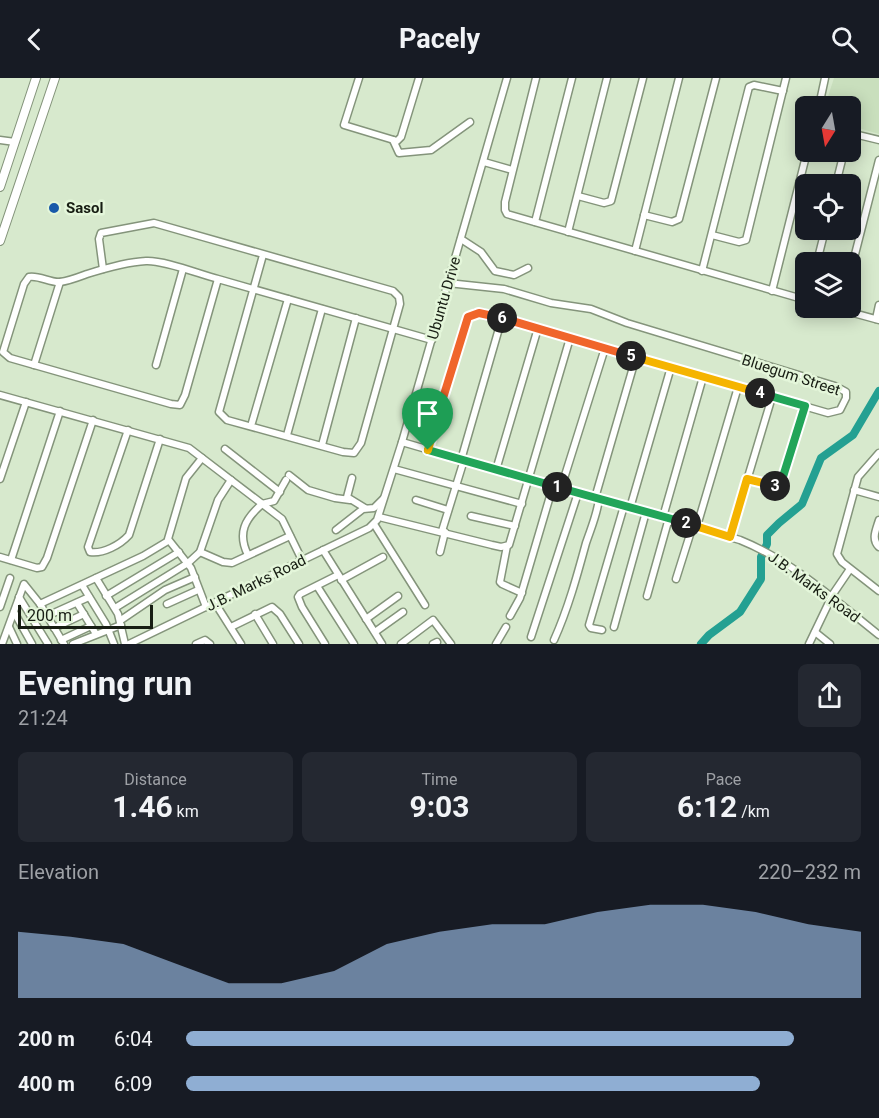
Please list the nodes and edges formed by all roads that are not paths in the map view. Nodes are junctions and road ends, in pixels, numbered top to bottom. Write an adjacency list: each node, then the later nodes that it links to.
1 (36, 78): 21 (main road)
2 (55, 78): 33 (main road)
3 (359, 78): 19 (street)
4 (418, 78): 19 (street)
5 (507, 78): 23 (street, Ubuntu Drive)
6 (536, 78): 25 (street)
7 (572, 78): 29 (street)
8 (607, 78): 27 (street)
9 (642, 78): 27 (street)
10 (679, 78): 28 (street)
11 (716, 78): 28 (street)
12 (786, 78): 14 (street)
13 (825, 78): 15 (street)
14 (783, 91): 31 (street); 31 (street)
15 (821, 96)
16 (470, 122): 19 (street)
17 (861, 136): 20 (street)
18 (0, 140): 21 (street)
19 (393, 140)
20 (879, 140)
21 (15, 142): 26 (main road)
22 (879, 160): 35 (street)
23 (484, 162): 25 (street); 32 (street, Ubuntu Drive)
24 (804, 162): 45 (street)
25 (512, 170): 29 (street)
26 (0, 187)
27 (578, 196): 30 (street)
28 (644, 215): 34 (street)
29 (534, 222): 30 (street)
30 (568, 232): 34 (street)
31 (712, 235): 40 (street)
32 (461, 239): 37 (street); 43 (street, Ubuntu Drive)
33 (0, 241)
34 (635, 251): 40 (street)
35 (856, 252)
36 (263, 255): 38 (street); 44 (street); 55 (street)
37 (528, 268)
38 (103, 269): 39 (street); 42 (street)
39 (183, 269): 41 (street); 60 (street)
40 (702, 271): 45 (street)
41 (218, 279): 44 (street); 61 (street)
42 (60, 282): 61 (street); 61 (street)
43 (448, 284): 57 (street, Ubuntu Drive); 68 (street, Bluegum Street)
44 (253, 289): 47 (street); 71 (street)
45 (772, 291): 46 (street)
46 (795, 297)
47 (288, 299): 49 (street); 71 (street)
48 (879, 304): 53 (street)
49 (322, 309): 51 (street); 73 (street)
50 (861, 314): 53 (street)
51 (356, 318): 55 (street); 76 (street)
52 (502, 318): 54 (street, Bluegum Street); 78 (street, Bluegum Street); 81 (street)
53 (877, 319)
54 (538, 328): 56 (street, Bluegum Street); 84 (street)
55 (392, 329): 57 (street); 76 (street)
56 (570, 338): 58 (street, Bluegum Street); 87 (street)
57 (432, 340): 75 (street, Ubuntu Drive)
58 (605, 348): 59 (street, Bluegum Street); 92 (street)
59 (636, 357): 62 (street, Bluegum Street); 98 (street)
60 (156, 364)
61 (34, 365)
62 (671, 367): 63 (street, Bluegum Street); 103 (street)
63 (703, 377): 64 (street, Bluegum Street); 109 (street)
64 (738, 387): 66 (street, Bluegum Street); 113 (street)
65 (0, 394): 67 (street)
66 (772, 396): 68 (street, Bluegum Street); 88 (street)
67 (26, 402): 69 (street); 86 (street)
68 (805, 406): 88 (street)
69 (60, 411): 70 (street); 128 (street)
70 (93, 420): 72 (street); 128 (street)
71 (251, 426): 73 (street)
72 (128, 430): 74 (street); 74 (street)
73 (286, 435): 76 (street)
74 (160, 439): 80 (street)
75 (402, 442): 78 (street, J.B. Marks Road); 83 (street, Ubuntu Drive)
76 (322, 445)
77 (225, 449): 94 (street)
78 (428, 450): 81 (street, J.B. Marks Road)
79 (879, 453): 82 (street)
80 (202, 458): 89 (street); 118 (street)
81 (462, 460): 84 (street, J.B. Marks Road); 90 (street)
82 (877, 460): 93 (street)
83 (394, 469): 90 (street); 96 (street, Ubuntu Drive)
84 (496, 470): 87 (street, J.B. Marks Road)
85 (352, 478): 99 (street)
86 (0, 479)
87 (529, 479): 91 (street, J.B. Marks Road); 102 (street)
88 (747, 479): 117 (street)
89 (231, 480): 101 (street); 123 (street)
90 (456, 486): 102 (street); 105 (street)
91 (553, 486): 92 (street, J.B. Marks Road); 141 (street)
92 (561, 488): 95 (street, J.B. Marks Road)
93 (855, 490): 97 (street); 131 (street)
94 (280, 492): 99 (street); 101 (street)
95 (578, 493): 98 (street, J.B. Marks Road); 176 (street)
96 (386, 497): 104 (street); 108 (street, Ubuntu Drive)
97 (879, 497)
98 (597, 499): 103 (street, J.B. Marks Road); 177 (street)
99 (350, 500): 104 (street)
100 (416, 500): 105 (street)
101 (262, 504): 116 (street); 125 (street)
102 (522, 504): 112 (street)
103 (627, 507): 106 (street, J.B. Marks Road); 170 (street)
104 (365, 508): 114 (street)
105 (448, 510): 115 (street)
106 (646, 512): 109 (street, J.B. Marks Road); 168 (street)
107 (471, 516): 112 (street)
108 (379, 517): 111 (street, J.B. Marks Road); 115 (street)
109 (666, 518): 113 (street, J.B. Marks Road); 144 (street)
110 (879, 520): 120 (street)
111 (374, 524): 121 (street, J.B. Marks Road); 152 (street)
112 (515, 526): 119 (street)
113 (695, 526): 117 (street, J.B. Marks Road); 136 (street)
114 (336, 530)
115 (443, 532): 119 (street); 124 (street)
116 (290, 536): 125 (street); 129 (street)
117 (730, 537): 147 (street, J.B. Marks Road)
118 (168, 541): 122 (street); 135 (street)
119 (507, 546): 141 (street)
120 (879, 547)
121 (323, 550): 129 (street, J.B. Marks Road); 133 (street)
122 (179, 552): 130 (street); 142 (street)
123 (200, 552): 125 (street); 130 (street)
124 (440, 552)
125 (248, 555)
126 (0, 557): 128 (street)
127 (383, 557): 133 (street)
128 (11, 560)
129 (302, 560): 149 (street, J.B. Marks Road)
130 (188, 563): 132 (street); 155 (street)
131 (850, 569): 140 (street); 147 (street)
132 (195, 577): 139 (street); 163 (street)
133 (340, 577): 138 (street); 162 (street)
134 (10, 578): 154 (street)
135 (96, 578): 137 (street); 142 (street)
136 (676, 579)
137 (82, 585): 146 (street); 150 (street)
138 (317, 586): 191 (street); 192 (street)
139 (198, 590): 151 (street); 153 (street)
140 (879, 591)
141 (522, 593): 161 (street)
142 (106, 596): 155 (street)
143 (399, 596): 162 (street)
144 (647, 596)
145 (19, 597): 150 (street); 156 (street); 182 (street)
146 (89, 597): 148 (street); 171 (street)
147 (831, 597): 173 (street); 175 (street, J.B. Marks Road)
148 (77, 603): 158 (street); 160 (street)
149 (215, 603): 153 (street, J.B. Marks Road); 166 (street)
150 (40, 604): 160 (street)
151 (167, 604)
152 (425, 605)
153 (206, 607): 185 (street, J.B. Marks Road)
154 (0, 608)
155 (115, 608): 163 (street)
156 (14, 612): 165 (street); 181 (street)
157 (403, 612): 172 (street)
158 (84, 614): 164 (street); 169 (street)
159 (255, 614): 166 (street); 189 (street); 190 (street)
160 (47, 616): 169 (street)
161 (510, 616)
162 (366, 619): 172 (street)
163 (121, 623): 171 (street); 185 (street)
164 (91, 626): 174 (street); 178 (street)
165 (9, 627): 179 (street); 180 (street)
166 (231, 627): 188 (street)
167 (506, 627): 196 (street)
168 (614, 627)
169 (54, 628): 178 (street)
170 (602, 630)
171 (110, 631): 174 (street); 184 (street)
172 (375, 632): 193 (street)
173 (815, 632): 197 (street); 198 (street)
174 (96, 634): 183 (street)
175 (879, 634)
176 (531, 637)
177 (554, 640)
178 (62, 642)
179 (2, 644)
180 (17, 644)
181 (32, 644)
182 (48, 644)
183 (73, 644)
184 (114, 644)
185 (129, 644)
186 (196, 644): 187 (street)
187 (210, 644)
188 (241, 644)
189 (273, 644)
190 (299, 644)
191 (325, 644)
192 (354, 644)
193 (382, 644)
194 (401, 644): 195 (street)
195 (451, 644)
196 (496, 644)
197 (809, 644)
198 (830, 644)

